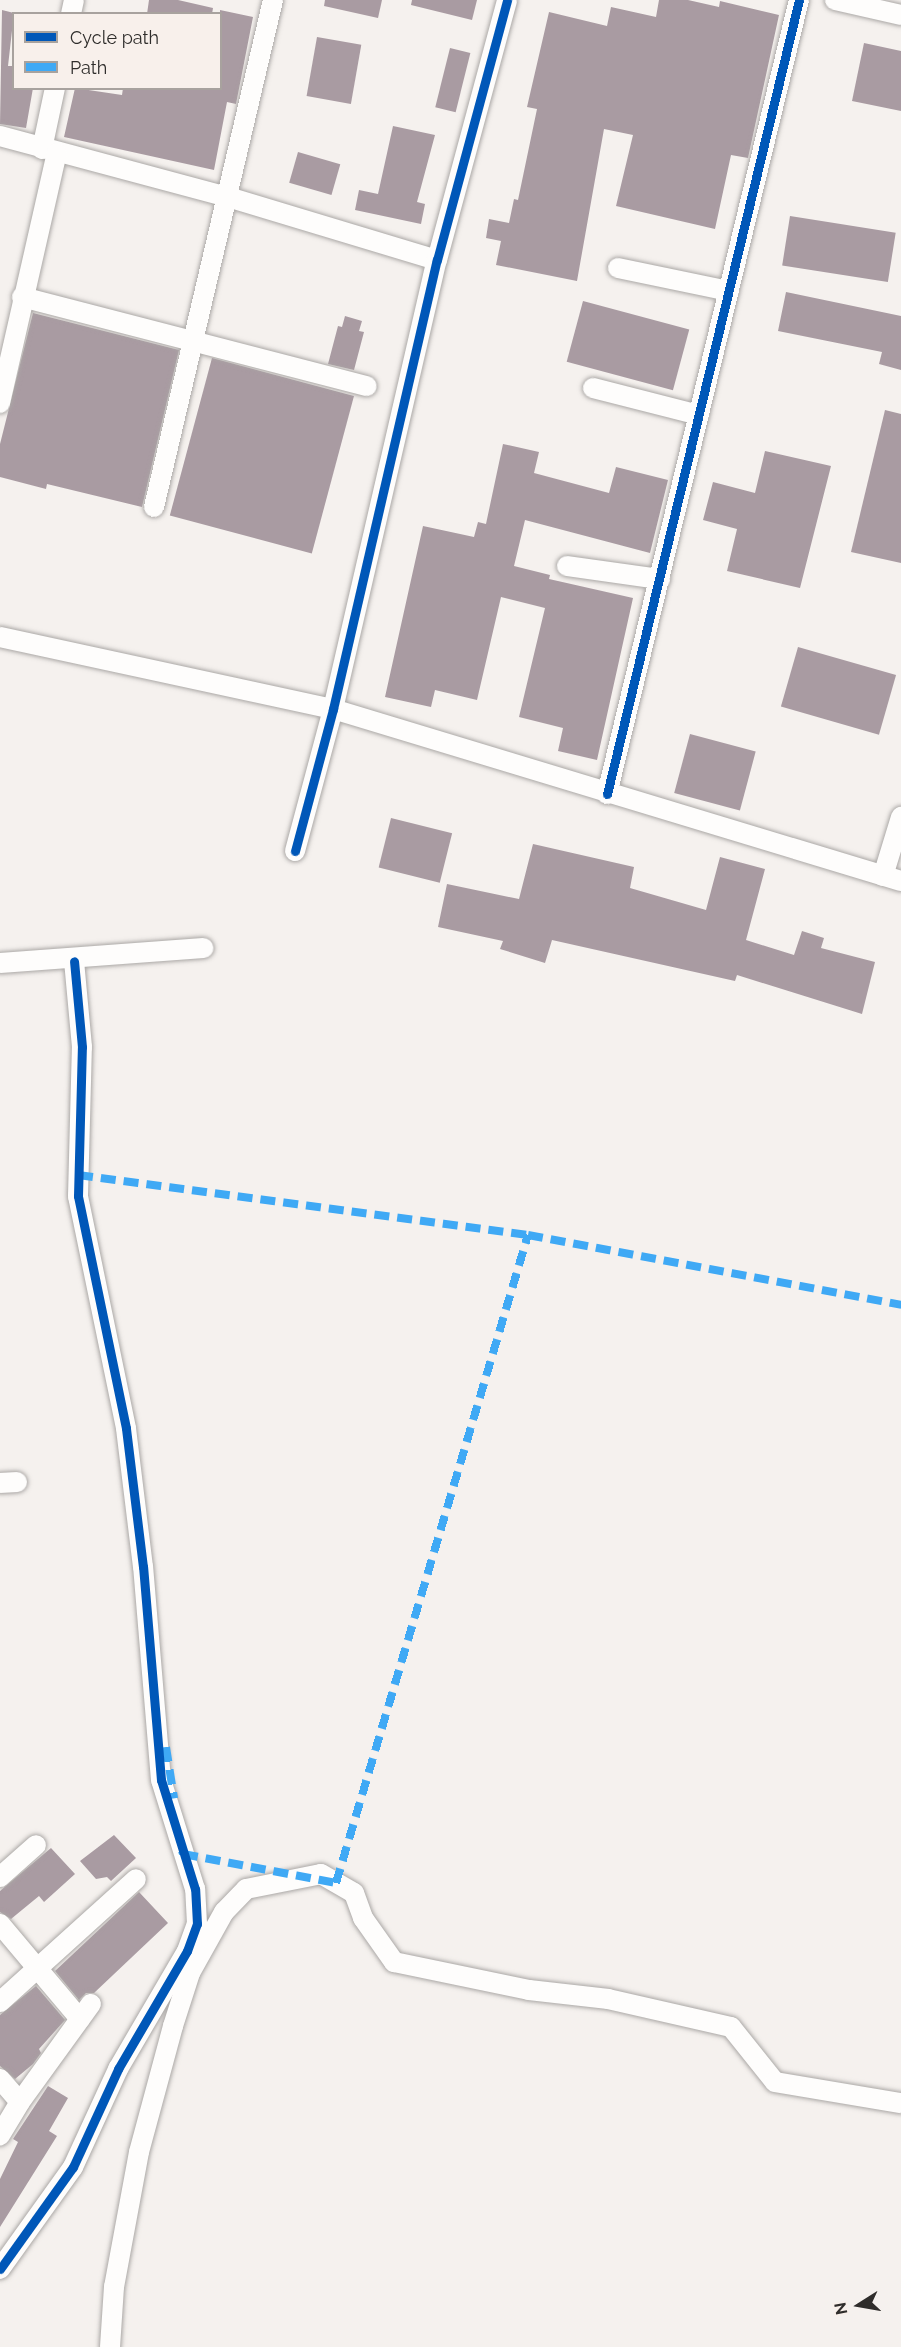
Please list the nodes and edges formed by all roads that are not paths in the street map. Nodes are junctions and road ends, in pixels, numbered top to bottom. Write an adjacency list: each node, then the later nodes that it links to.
1 (273, 0): 9 (street)
2 (507, 0): 10 (street)
3 (799, 0): 12 (street)
4 (835, 0): 5 (street)
5 (901, 15)
6 (55, 90): 8 (street)
7 (0, 136): 8 (street)
8 (49, 151): 9 (street); 13 (street)
9 (228, 197): 10 (street); 14 (street)
10 (437, 260): 23 (street)
11 (618, 268): 12 (street)
12 (729, 291): 18 (street)
13 (22, 297): 14 (street); 17 (street)
14 (192, 340): 15 (street); 19 (street)
15 (367, 386)
16 (593, 388): 18 (street)
17 (0, 403)
18 (699, 415): 21 (street)
19 (154, 507)
20 (567, 566): 21 (street)
21 (660, 579): 24 (street)
22 (0, 637): 23 (street)
23 (333, 709): 24 (street); 26 (street)
24 (608, 794): 27 (street)
25 (901, 817): 27 (street)
26 (295, 851)
27 (892, 878)
28 (203, 948): 29 (street)
29 (74, 961): 30 (street); 41 (street)
30 (0, 963)
31 (36, 1845): 32 (street)
32 (0, 1877)
33 (136, 1879): 35 (street)
34 (0, 1924): 35 (street)
35 (38, 1966): 36 (street); 38 (street)
36 (0, 2002)
37 (0, 2079): 38 (street)
38 (20, 2102): 40 (street)
39 (901, 2103): 42 (street)
40 (0, 2135)
41 (0, 2269)
42 (110, 2347)

